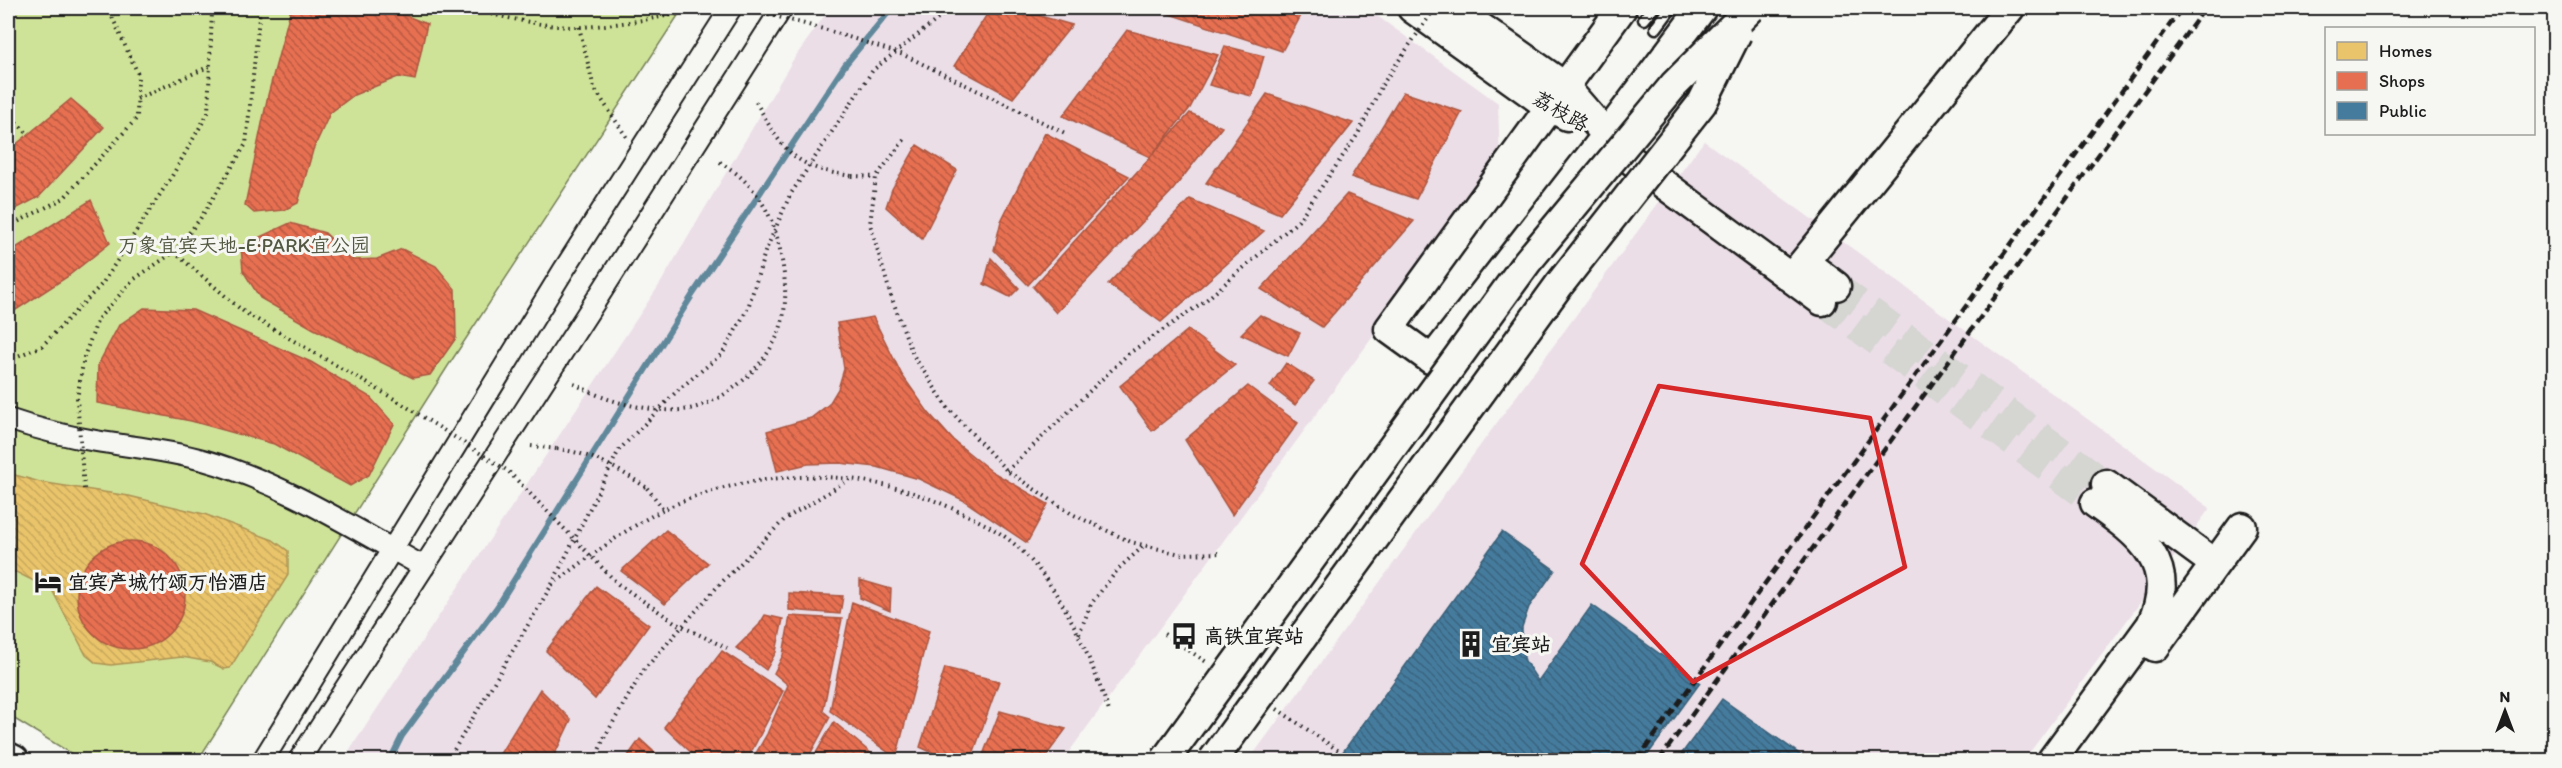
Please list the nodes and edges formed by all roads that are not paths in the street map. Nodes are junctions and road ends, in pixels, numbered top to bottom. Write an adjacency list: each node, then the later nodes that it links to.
1 (731, 8): 19 (street)
2 (782, 8): 21 (street)
3 (1412, 8): 12 (street, 荔枝路)
4 (1453, 8): 12 (street, 荔枝路)
5 (1653, 8): 10 (lane)
6 (1671, 8): 11 (lane)
7 (1702, 8): 13 (street)
8 (2010, 8): 15 (street)
9 (1749, 10): 26 (street, bridge); 28 (street, bridge)
10 (1633, 13): 12 (street)
11 (1656, 28)
12 (1557, 97): 13 (street, 荔枝路); 13 (street)
13 (1606, 136): 14 (street, 荔枝路)
14 (1630, 158): 15 (street, 荔枝路); 27 (street)
15 (1797, 270): 16 (street, 荔枝路)
16 (1829, 293)
17 (8, 419): 19 (street)
18 (2242, 527): 20 (street)
19 (393, 550): 21 (street); 24 (street)
20 (2215, 564): 29 (street); 30 (street)
21 (424, 567): 25 (street)
22 (8, 757): 23 (street)
23 (14, 760)
24 (263, 760)
25 (299, 760)
26 (1165, 760)
27 (1178, 760)
28 (1213, 760)
29 (2052, 760)
30 (2073, 760)

